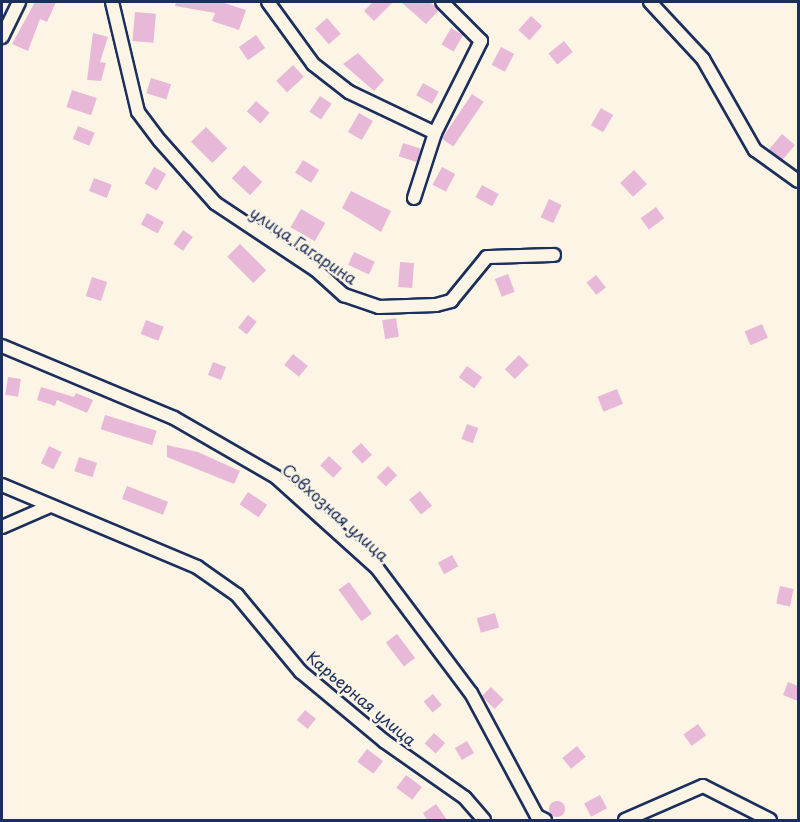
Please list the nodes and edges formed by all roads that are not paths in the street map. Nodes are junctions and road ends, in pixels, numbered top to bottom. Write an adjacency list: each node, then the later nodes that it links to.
1 (18, 2): 6 (street)
2 (112, 2): 10 (street, улица Гагарина)
3 (268, 2): 7 (street)
4 (442, 2): 7 (street)
5 (650, 2): 8 (street)
6 (2, 37)
7 (435, 133): 9 (street)
8 (798, 181)
9 (414, 198)
10 (554, 255)
11 (2, 346): 15 (street, Совхозная улица)
12 (2, 484): 13 (street, Карьерная улица)
13 (50, 506): 14 (street); 16 (street, Карьерная улица)
14 (2, 527)
15 (540, 819)
16 (484, 820)
17 (625, 820): 18 (street)
18 (770, 820)

